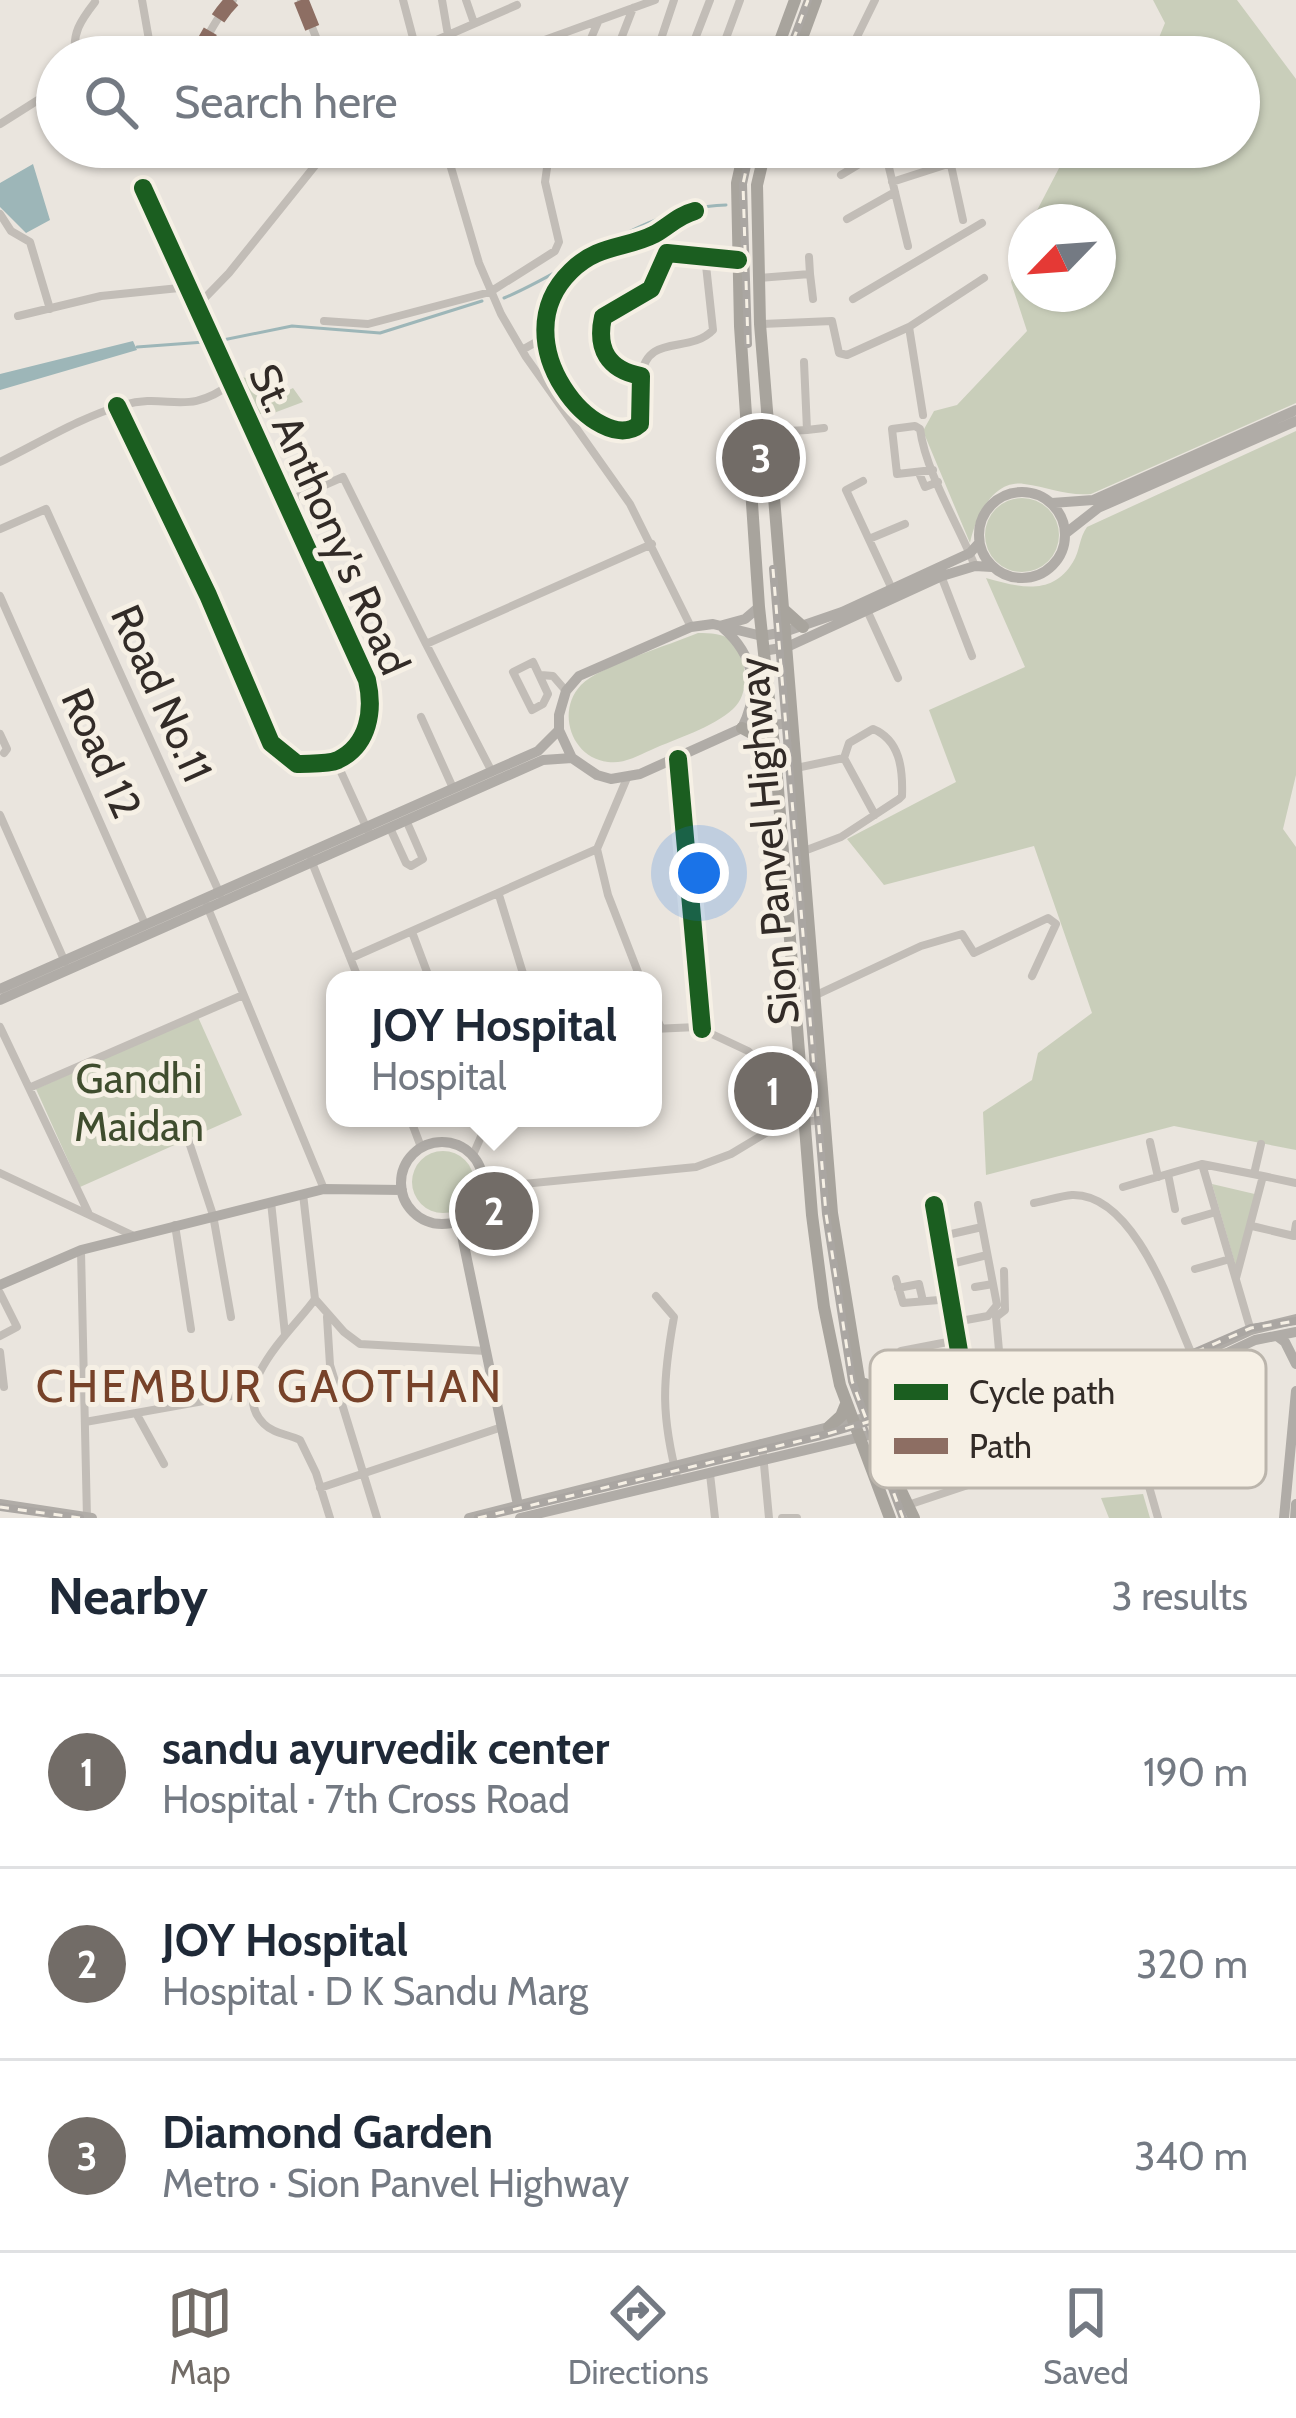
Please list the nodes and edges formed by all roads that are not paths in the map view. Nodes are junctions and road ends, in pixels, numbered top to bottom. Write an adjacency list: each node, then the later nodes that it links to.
1 (142, 0): 23 (street)
2 (233, 0): 24 (street)
3 (302, 0): 25 (street)
4 (403, 0): 26 (street)
5 (442, 0): 21 (street)
6 (466, 0): 20 (street)
7 (607, 0): 18 (street)
8 (674, 0): 30 (street)
9 (710, 0): 31 (street)
10 (740, 0): 32 (street)
11 (795, 0): 33 (highway)
12 (816, 0): 34 (highway)
13 (875, 0): 35 (street)
14 (651, 1): 17 (street)
15 (95, 2): 22 (street)
16 (518, 5): 20 (street)
17 (633, 8): 18 (street); 29 (street)
18 (611, 16): 19 (street)
19 (598, 21): 27 (street); 28 (street)
20 (474, 23): 21 (street)
21 (448, 35)
22 (74, 36)
23 (148, 36)
24 (206, 36)
25 (316, 36)
26 (412, 36)
27 (556, 36)
28 (592, 36)
29 (622, 36)
30 (662, 36)
31 (696, 36)
32 (727, 36)
33 (782, 36)
34 (803, 36)
35 (857, 36)
36 (36, 101): 37 (street)
37 (0, 124)
38 (313, 168): 68 (street)
39 (452, 168): 65 (street)
40 (546, 168): 65 (street)
41 (741, 168): 60 (highway, Sion Panvel Highway)
42 (761, 168): 62 (highway, Sion Panvel Highway)
43 (852, 168): 47 (street)
44 (889, 168): 48 (street)
45 (938, 168): 48 (street)
46 (951, 168): 53 (street)
47 (841, 175)
48 (894, 187): 52 (street); 56 (street)
49 (143, 188): 64 (street, St. Anthony's Road)
50 (695, 211): 55 (street)
51 (0, 214): 69 (street)
52 (848, 219)
53 (963, 220)
54 (982, 223): 67 (street)
55 (664, 227): 57 (street); 74 (street)
56 (908, 246)
57 (667, 254): 58 (street); 77 (street)
58 (705, 256): 60 (street); 77 (street)
59 (808, 257): 61 (street)
60 (738, 260): 106 (highway, Sion Panvel Highway)
61 (810, 274): 62 (street); 66 (street)
62 (759, 278): 72 (highway, Sion Panvel Highway)
63 (984, 278): 73 (street)
64 (189, 287): 68 (street, St. Anthony's Road); 69 (street)
65 (490, 292): 71 (street); 75 (street)
66 (813, 299)
67 (853, 299)
68 (197, 306): 78 (street, St. Anthony's Road)
69 (50, 309): 70 (street)
70 (18, 316)
71 (324, 321)
72 (760, 324): 73 (street); 85 (highway, Sion Panvel Highway)
73 (909, 327): 81 (street)
74 (544, 337): 75 (street); 77 (street)
75 (522, 350): 99 (street)
76 (804, 362): 84 (street)
77 (640, 376)
78 (232, 383): 79 (street); 92 (street, St. Anthony's Road)
79 (117, 406): 87 (street); 129 (street)
80 (1296, 410): 82 (main road)
81 (923, 416)
82 (1288, 421): 86 (main road)
83 (824, 428): 84 (street)
84 (807, 430): 85 (street)
85 (769, 432): 107 (highway, Sion Panvel Highway)
86 (1231, 445): 93 (main road); 96 (main road)
87 (0, 462)
88 (933, 470): 89 (street); 89 (street); 91 (street)
89 (919, 473): 91 (street)
90 (863, 481): 97 (street)
91 (938, 482): 100 (street)
92 (286, 502): 112 (street); 129 (street, St. Anthony's Road)
93 (1052, 503): 96 (main road); 98 (main road)
94 (905, 524): 97 (street)
95 (0, 529): 144 (street, Road No.11)
96 (1066, 533): 101 (main road)
97 (868, 539): 103 (street)
98 (980, 543): 100 (main road); 101 (main road)
99 (652, 544): 109 (street); 112 (street)
100 (972, 560): 101 (main road); 102 (main road)
101 (992, 567)
102 (940, 572): 103 (main road); 114 (street)
103 (894, 593): 105 (main road)
104 (0, 596): 146 (street, Road 12)
105 (866, 606): 110 (main road); 116 (street)
106 (759, 607): 108 (main road); 113 (highway, Sion Panvel Highway)
107 (782, 608): 110 (highway); 111 (highway, Sion Panvel Highway)
108 (720, 626): 109 (main road); 113 (main road); 122 (main road)
109 (691, 627): 118 (main road)
110 (813, 627): 111 (main road)
111 (786, 639): 113 (main road); 120 (highway, Sion Panvel Highway)
112 (426, 644): 132 (street)
113 (762, 644): 121 (highway, Sion Panvel Highway)
114 (972, 656)
115 (541, 675): 117 (street); 117 (street); 118 (street)
116 (898, 678)
117 (548, 694): 118 (street)
118 (564, 696): 123 (main road)
119 (421, 717): 134 (street)
120 (792, 723): 121 (main road); 131 (highway, Sion Panvel Highway)
121 (772, 725): 122 (main road); 130 (highway, Sion Panvel Highway)
122 (742, 728): 128 (main road); 130 (highway)
123 (560, 730): 126 (main road); 132 (main road)
124 (0, 734): 125 (street)
125 (4, 753)
126 (572, 758): 133 (main road); 137 (main road)
127 (844, 758): 131 (street); 136 (street); 136 (street)
128 (678, 759): 133 (main road); 161 (street)
129 (336, 761): 139 (street)
130 (776, 764): 162 (highway, Sion Panvel Highway)
131 (796, 768): 141 (highway, Sion Panvel Highway)
132 (492, 772): 134 (main road)
133 (627, 778): 140 (street)
134 (454, 789): 139 (main road)
135 (0, 815): 149 (street)
136 (875, 815): 141 (street)
137 (406, 820): 138 (main road); 138 (street)
138 (390, 828): 139 (main road)
139 (368, 832): 142 (main road)
140 (597, 849): 143 (street); 153 (street)
141 (803, 852): 157 (highway, Sion Panvel Highway)
142 (309, 858): 144 (main road); 148 (street)
143 (499, 895): 147 (street); 152 (street)
144 (221, 897): 145 (main road)
145 (205, 904): 146 (main road); 156 (street)
146 (148, 930): 149 (main road)
147 (412, 932): 148 (street); 151 (street)
148 (351, 958): 150 (street)
149 (66, 966): 155 (main road); 158 (main road)
150 (356, 971)
151 (427, 971)
152 (523, 971)
153 (637, 971)
154 (1032, 976): 157 (street)
155 (0, 989)
156 (243, 995): 163 (street); 180 (street)
157 (814, 996): 165 (highway, Sion Panvel Highway)
158 (0, 1000)
159 (0, 1027): 163 (street)
160 (662, 1028): 161 (street)
161 (702, 1029): 162 (street)
162 (800, 1073): 164 (highway, Sion Panvel Highway)
163 (29, 1088): 188 (street)
164 (803, 1119): 165 (street); 179 (street); 239 (highway, Sion Panvel Highway)
165 (824, 1120): 234 (highway, Sion Panvel Highway)
166 (413, 1127): 171 (street)
167 (485, 1127): 172 (street)
168 (188, 1139): 190 (street)
169 (1150, 1142): 176 (street)
170 (1261, 1144): 175 (street)
171 (421, 1147): 172 (main road); 181 (main road)
172 (473, 1156): 179 (main road)
173 (1202, 1164): 175 (street); 176 (street); 189 (street)
174 (0, 1173): 188 (street)
175 (1258, 1175): 177 (street); 195 (street)
176 (1163, 1176): 178 (street); 187 (street)
177 (1296, 1184)
178 (1123, 1187)
179 (483, 1188): 191 (main road)
180 (324, 1189): 181 (main road); 182 (main road)
181 (402, 1190): 191 (main road)
182 (303, 1194): 183 (main road); 210 (street)
183 (271, 1202): 190 (main road); 219 (street)
184 (1034, 1203): 228 (street)
185 (934, 1205): 211 (street)
186 (978, 1205): 196 (street)
187 (1175, 1209)
188 (88, 1212): 197 (street)
189 (1216, 1212): 192 (street); 201 (street)
190 (213, 1216): 194 (main road); 214 (street)
191 (459, 1221): 231 (main road)
192 (1185, 1221)
193 (1296, 1224): 195 (street)
194 (176, 1225): 197 (main road); 217 (street)
195 (1252, 1226): 205 (street)
196 (982, 1227): 198 (street); 200 (street)
197 (132, 1235): 199 (main road)
198 (947, 1235)
199 (81, 1250): 208 (main road); 244 (street)
200 (987, 1255): 202 (street); 206 (street)
201 (1230, 1259): 203 (street); 205 (street)
202 (951, 1264)
203 (1195, 1269)
204 (1004, 1271): 227 (street)
205 (1236, 1278): 220 (street)
206 (993, 1284): 207 (street); 216 (street)
207 (975, 1288)
208 (0, 1289): 221 (street)
209 (656, 1296): 252 (street)
210 (316, 1299): 213 (street); 219 (street)
211 (951, 1299): 212 (street); 216 (street)
212 (923, 1301): 212 (street)
213 (327, 1315): 231 (street); 254 (street)
214 (231, 1317)
215 (1296, 1319): 220 (main road)
216 (955, 1322): 223 (street)
217 (190, 1329)
218 (1296, 1332): 222 (main road)
219 (285, 1335): 238 (street)
220 (1253, 1335): 222 (main road); 224 (main road)
221 (0, 1336)
222 (1277, 1336): 233 (main road)
223 (958, 1340): 225 (street); 226 (street)
224 (1230, 1347): 229 (main road); 230 (main road)
225 (907, 1350)
226 (960, 1350)
227 (999, 1350)
228 (1189, 1350)
229 (1219, 1350)
230 (1225, 1350)
231 (486, 1351): 245 (main road)
232 (0, 1352): 235 (street)
233 (1296, 1364)
234 (860, 1379): 236 (highway); 240 (highway, Sion Panvel Highway)
235 (4, 1387)
236 (870, 1388)
237 (1296, 1391): 264 (main road)
238 (254, 1392): 241 (street); 258 (street)
239 (846, 1404): 243 (highway, Sion Panvel Highway); 246 (highway)
240 (870, 1410)
241 (136, 1413): 244 (street); 251 (street)
242 (870, 1416): 243 (main road)
243 (852, 1421): 246 (main road); 248 (highway, Sion Panvel Highway)
244 (85, 1422): 269 (street)
245 (502, 1427): 254 (street); 266 (main road)
246 (829, 1427): 249 (main road)
247 (870, 1437): 248 (main road)
248 (858, 1439): 250 (main road); 253 (highway, Sion Panvel Highway)
249 (762, 1444): 250 (street); 252 (main road)
250 (764, 1461): 255 (main road); 275 (street)
251 (164, 1464)
252 (674, 1465): 256 (street); 257 (main road)
253 (870, 1469)
254 (363, 1473): 258 (street); 271 (street)
255 (710, 1474): 256 (main road); 274 (street)
256 (678, 1481): 263 (main road)
257 (602, 1483): 263 (main road); 266 (main road)
258 (320, 1488): 270 (street)
259 (878, 1488): 278 (highway, Sion Panvel Highway)
260 (966, 1488): 267 (street)
261 (1149, 1488): 279 (street)
262 (900, 1489): 267 (highway, Sion Panvel Highway)
263 (606, 1498): 268 (main road)
264 (1293, 1501): 280 (main road); 281 (main road)
265 (0, 1504): 269 (main road)
266 (518, 1504): 272 (main road); 273 (main road)
267 (911, 1512)
268 (547, 1515): 273 (main road)
269 (89, 1518)
270 (329, 1518)
271 (377, 1518)
272 (469, 1518)
273 (520, 1518)
274 (715, 1518)
275 (769, 1518)
276 (782, 1518): 277 (street)
277 (797, 1518)
278 (890, 1518)
279 (1158, 1518)
280 (1284, 1518)
281 (1295, 1518)

